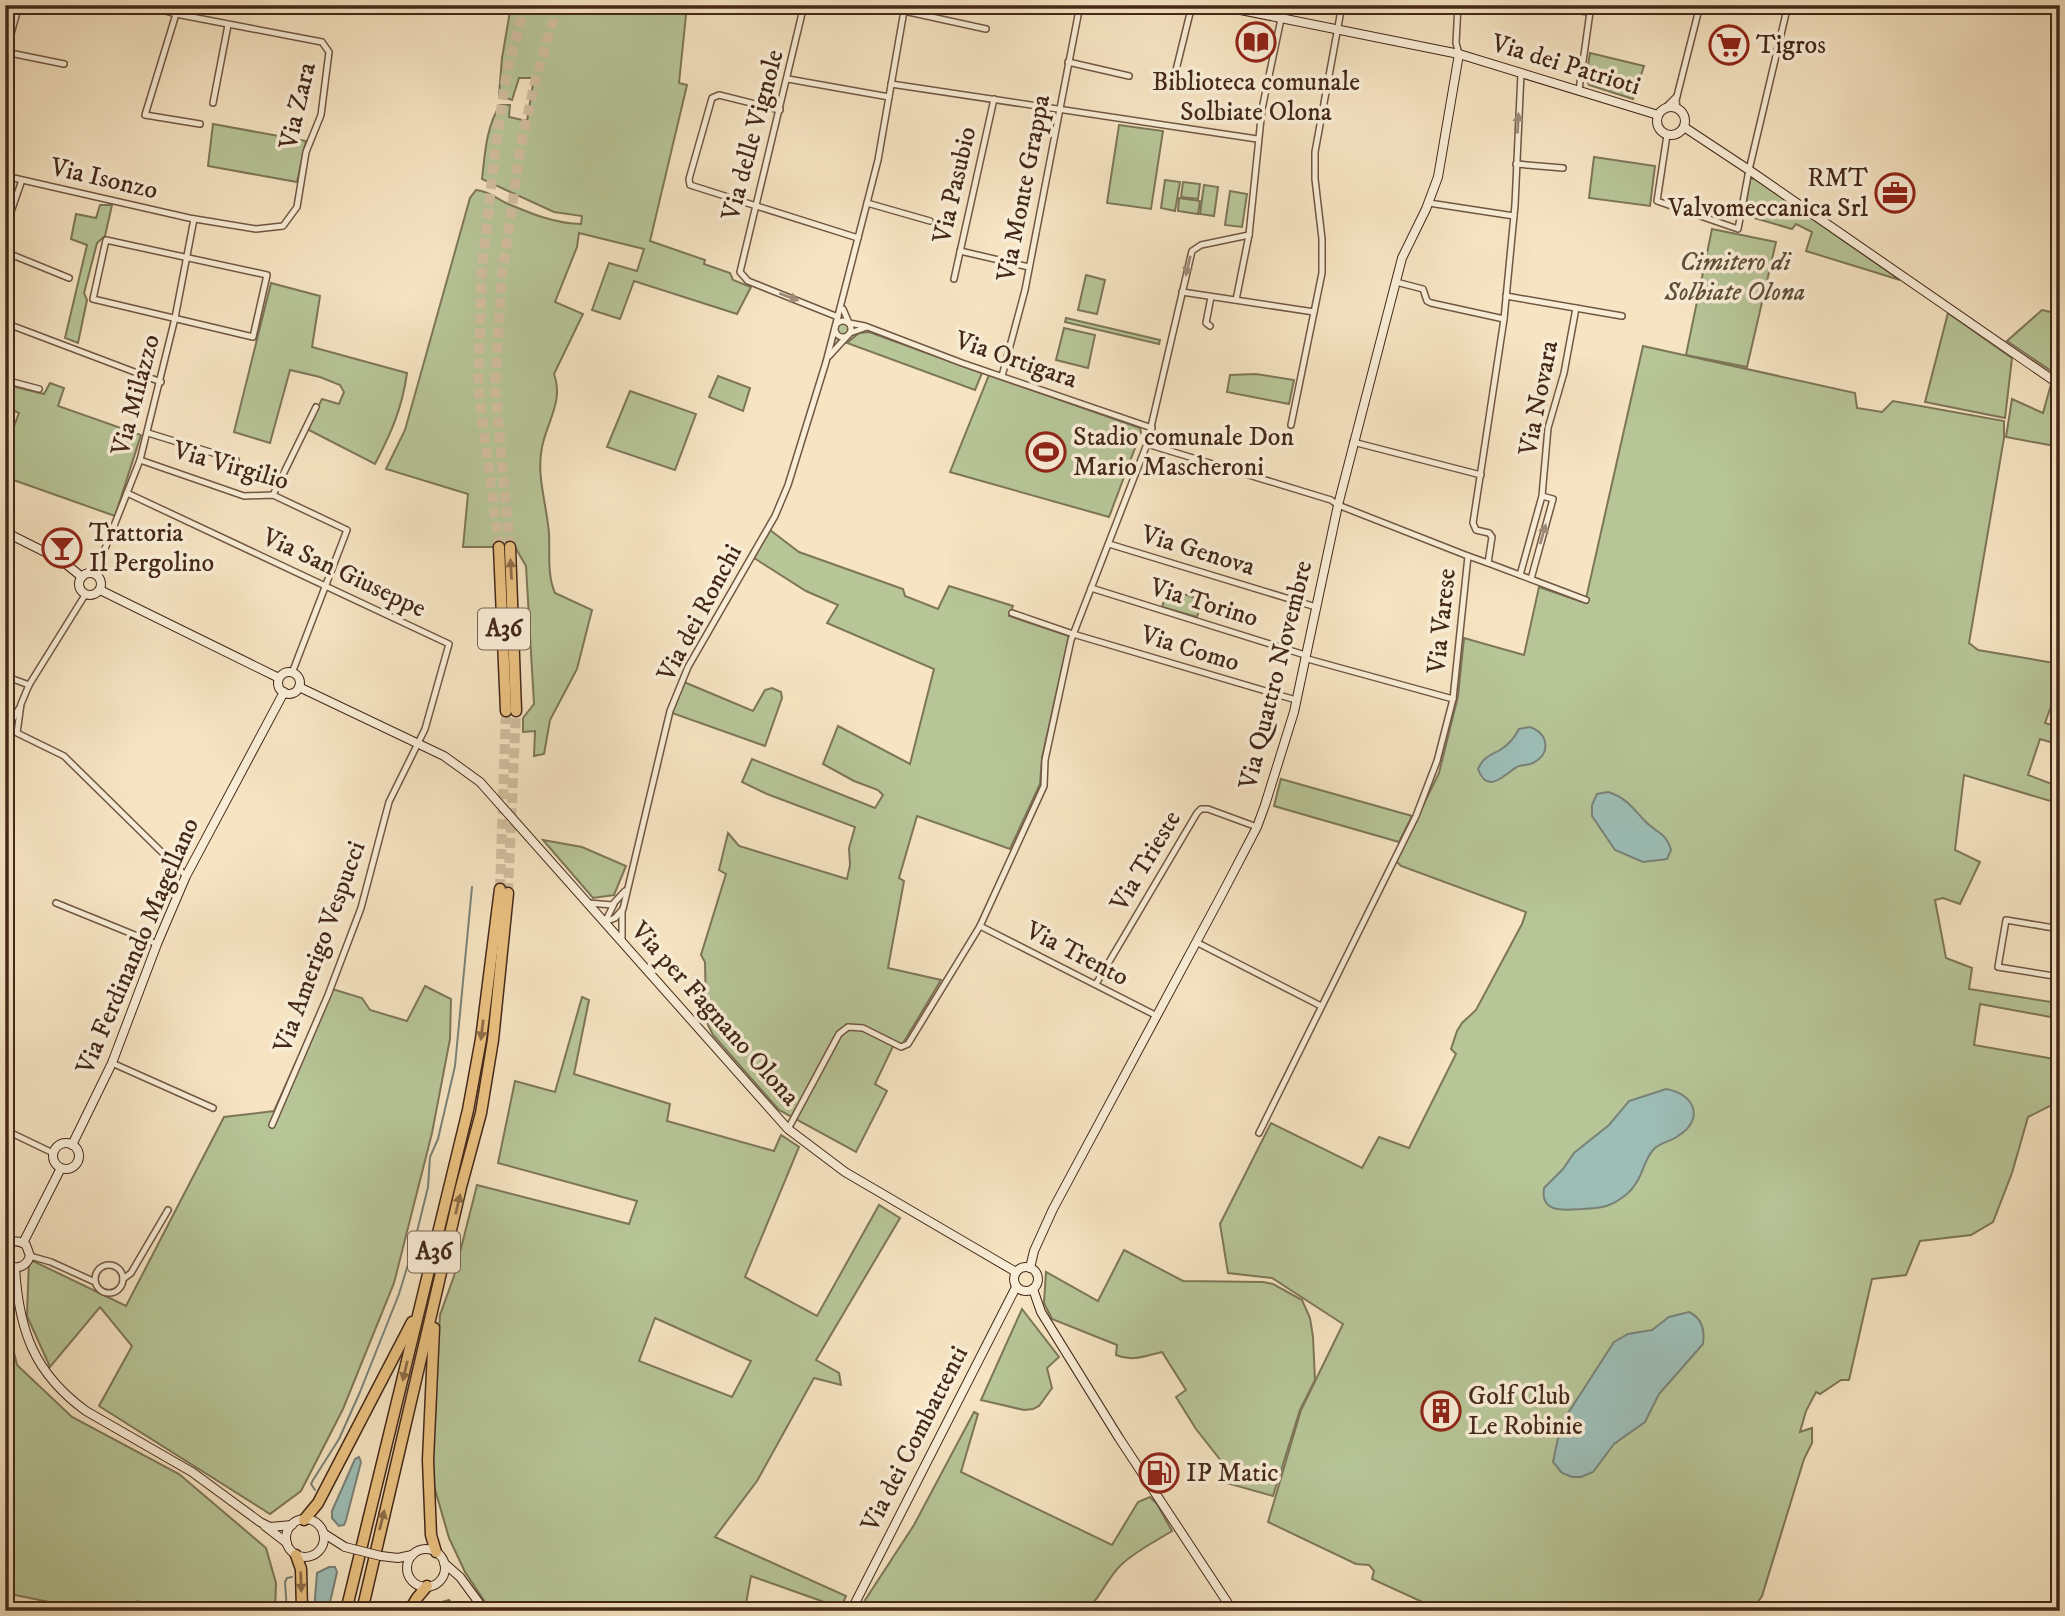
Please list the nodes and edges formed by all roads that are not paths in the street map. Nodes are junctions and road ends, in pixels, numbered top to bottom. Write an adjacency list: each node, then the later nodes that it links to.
1 (19, 5): 21 (street)
2 (144, 5): 13 (street, Via Zara)
3 (804, 5): 28 (street, Via delle Vignole)
4 (1080, 5): 23 (street, Via Monte Grappa)
5 (1192, 5): 25 (street)
6 (1216, 5): 17 (street, Via dei Patrioti)
7 (1275, 5): 17 (street)
8 (1342, 5): 20 (street)
9 (1458, 5): 22 (street)
10 (1523, 5): 15 (street)
11 (1700, 5): 31 (street)
12 (1787, 5): 46 (street)
13 (156, 7): 16 (street, Via Zara)
14 (905, 8): 19 (street); 29 (street, Via dei Ronchi)
15 (1591, 9): 30 (street)
16 (176, 14): 18 (street, Via Zara); 40 (street)
17 (1276, 18): 20 (street, Via dei Patrioti); 43 (street)
18 (228, 25): 34 (street); 53 (street, Via Zara)
19 (986, 29)
20 (1338, 31): 22 (street, Via dei Patrioti); 71 (street)
21 (5, 53): 24 (street)
22 (1459, 54): 26 (street, Via dei Patrioti); 50 (street, Via Quattro Novembre)
23 (1068, 62): 27 (street); 36 (street, Via Monte Grappa)
24 (64, 64)
25 (1176, 70)
26 (1521, 73): 30 (street, Via dei Patrioti); 44 (street, Via Varese, one-way to 26)
27 (1129, 76)
28 (788, 79): 32 (street); 38 (street, Via delle Vignole)
29 (891, 84): 32 (street, Via dei Ronchi); 33 (street)
30 (1579, 90): 39 (street, Via dei Patrioti)
31 (1677, 96): 35 (street); 37 (street)
32 (889, 97): 49 (street, Via dei Ronchi)
33 (994, 99): 36 (street); 58 (street, Via Pasubio)
34 (213, 103)
35 (1666, 107): 37 (street); 39 (street)
36 (1059, 108): 43 (street); 61 (street, Via Monte Grappa)
37 (1678, 108): 41 (street)
38 (780, 110): 51 (street, Via delle Vignole); 51 (street)
39 (1658, 115): 42 (street)
40 (200, 124)
41 (1684, 127): 42 (street); 46 (street)
42 (1667, 135): 46 (street)
43 (1257, 139): 56 (street)
44 (1516, 164): 45 (street); 52 (street, Via Varese)
45 (1563, 168)
46 (1749, 170): 86 (street)
47 (5, 176): 48 (street, Via Isonzo)
48 (22, 180): 53 (street, Via Isonzo); 55 (street)
49 (867, 203): 54 (street); 57 (street, Via dei Ronchi)
50 (1429, 203): 52 (street); 64 (street, Via Quattro Novembre)
51 (754, 206): 57 (street); 73 (street, Via delle Vignole, one-way to 73)
52 (1514, 216): 66 (street, Via Varese)
53 (194, 219): 60 (street, Via Milazzo)
54 (930, 221)
55 (5, 229)
56 (1249, 235): 65 (street, one-way to 65); 68 (street)
57 (858, 237): 69 (street, Via dei Ronchi)
58 (960, 251): 61 (street); 63 (street, Via Pasubio)
59 (5, 252): 62 (street)
60 (188, 258): 74 (street, Via Milazzo); 74 (street); 74 (street)
61 (1029, 267): 83 (street, Via Monte Grappa)
62 (69, 278)
63 (954, 279)
64 (1396, 282): 75 (street); 92 (street, Via Quattro Novembre)
65 (1182, 292): 67 (street); 90 (street)
66 (1506, 296): 70 (street); 75 (street, Via Varese)
67 (1211, 297): 68 (street); 78 (street)
68 (1236, 300): 71 (street)
69 (843, 302): 73 (street, Via dei Ronchi); 77 (street, Via dei Ronchi)
70 (1576, 308): 72 (street); 99 (street, Via Novara)
71 (1314, 312): 89 (street)
72 (1622, 316)
73 (838, 317): 79 (street, Via dei Ronchi)
74 (175, 318): 85 (street, Via Milazzo)
75 (1504, 319): 96 (street, Via Varese)
76 (5, 323): 85 (street)
77 (849, 323): 79 (street); 80 (street, Via Ortigara); 81 (street, Via dei Ronchi)
78 (1210, 326)
79 (835, 327): 81 (street); 82 (street, Via dei Ronchi)
80 (868, 327): 81 (street); 83 (street, Via Ortigara)
81 (848, 336): 82 (street, Via dei Ronchi)
82 (826, 362): 133 (street, Via dei Ronchi)
83 (1002, 376): 90 (street, Via Ortigara)
84 (5, 380): 87 (street)
85 (161, 382): 91 (street, Via Milazzo)
86 (2060, 385)
87 (39, 389)
88 (316, 407): 98 (street)
89 (1291, 425)
90 (1152, 428): 93 (street)
91 (148, 433): 94 (street, Via Milazzo); 95 (street)
92 (1353, 442): 96 (street); 100 (street, Via Quattro Novembre)
93 (1147, 444): 100 (street); 102 (street)
94 (141, 460): 97 (street, Via Milazzo); 98 (street, Via Virgilio)
95 (236, 460)
96 (1481, 475): 105 (street, Via Varese)
97 (127, 493): 106 (street, Via Milazzo); 110 (street, Via San Giuseppe)
98 (273, 495): 110 (street, Via Virgilio)
99 (1542, 496): 107 (street, Via Novara); 109 (street, Via Novara, one-way to 99)
100 (1338, 505): 104 (street); 115 (street, Via Quattro Novembre)
101 (5, 533): 108 (street)
102 (1109, 544): 111 (street); 115 (street, Via Genova)
103 (504, 547): 128 (highway, A36)
104 (1468, 556): 105 (street, Via Varese); 125 (street, Via Varese)
105 (1488, 563): 107 (street)
106 (95, 574): 108 (street); 112 (street)
107 (1520, 575): 109 (street)
108 (82, 577): 113 (street)
109 (1531, 579): 114 (street)
110 (325, 586): 119 (street); 130 (street, Via San Giuseppe)
111 (1091, 588): 117 (street); 118 (street, Via Torino)
112 (100, 590): 113 (street); 121 (street)
113 (85, 595): 122 (street)
114 (1586, 600)
115 (1316, 607): 118 (street, Via Quattro Novembre)
116 (1012, 613): 117 (street, Via Como)
117 (1073, 634): 126 (street, Via Como); 139 (street)
118 (1305, 657): 125 (street, Via Torino); 126 (street, Via Quattro Novembre)
119 (292, 673): 121 (street); 123 (street)
120 (5, 676): 122 (street)
121 (279, 678): 124 (street)
122 (29, 685): 127 (street)
123 (299, 687): 124 (street); 130 (street, Via per Fagnano Olona)
124 (284, 692): 132 (street, Via Ferdinando Magellano)
125 (1453, 699): 146 (street, Via Varese)
126 (1296, 700): 131 (street, Via Quattro Novembre)
127 (21, 704): 129 (street); 132 (street)
128 (511, 711)
129 (5, 732)
130 (416, 744): 135 (street, Via per Fagnano Olona); 150 (street, Via Amerigo Vespucci)
131 (1257, 827): 142 (street, Via Quattro Novembre); 145 (street, Via Trieste)
132 (186, 876): 143 (street, Via Ferdinando Magellano)
133 (627, 888): 136 (street); 137 (street, Via dei Ronchi)
134 (56, 902): 143 (street)
135 (589, 904): 136 (street); 138 (street, Via per Fagnano Olona)
136 (614, 904): 138 (street)
137 (623, 909): 138 (street); 141 (street, Via dei Ronchi)
138 (605, 922): 141 (street, Via per Fagnano Olona)
139 (980, 926): 145 (street, Via Trento); 151 (street)
140 (2060, 929): 144 (street)
141 (622, 942): 151 (street, Via per Fagnano Olona)
142 (1196, 942): 146 (street); 147 (street, Via Quattro Novembre)
143 (157, 944): 148 (street, Via Ferdinando Magellano)
144 (2060, 977)
145 (1096, 984): 147 (street, Via Trento)
146 (1321, 1006): 153 (street, Via Varese)
147 (1157, 1016): 163 (street, Via Quattro Novembre)
148 (112, 1063): 149 (street); 154 (street, Via Ferdinando Magellano)
149 (213, 1108)
150 (272, 1125)
151 (788, 1129): 164 (street, Via per Fagnano Olona)
152 (5, 1130): 155 (street)
153 (1259, 1133)
154 (72, 1145): 155 (street); 156 (street, Via Ferdinando Magellano)
155 (54, 1153): 156 (street)
156 (61, 1168): 158 (street, Via Ferdinando Magellano)
157 (168, 1210): 165 (street)
158 (23, 1242): 159 (street); 160 (street)
159 (5, 1247)
160 (30, 1256): 162 (street); 166 (street)
161 (5, 1262): 162 (street)
162 (15, 1268): 172 (street)
163 (1030, 1268): 164 (street); 168 (street)
164 (1016, 1272): 167 (street)
165 (123, 1279): 166 (street); 166 (street)
166 (95, 1282)
167 (1016, 1287): 168 (street); 192 (street, Via dei Combattenti)
168 (1033, 1289): 193 (street)
169 (421, 1303): 170 (highway, A36, one-way to 169); 171 (highway); 188 (highway, A36, one-way to 188)
170 (435, 1304): 178 (highway); 189 (highway, A36, one-way to 170)
171 (304, 1520): 173 (street); 174 (street)
172 (260, 1522): 173 (street); 175 (street)
173 (292, 1525): 175 (street)
174 (323, 1534): 176 (street); 177 (street)
175 (286, 1543): 179 (street)
176 (342, 1547): 177 (street); 181 (street, bridge)
177 (319, 1551): 179 (street)
178 (436, 1552): 180 (street); 182 (street)
179 (296, 1555): 187 (highway, one-way to 187)
180 (412, 1555): 181 (street); 183 (street)
181 (385, 1557): 183 (street)
182 (444, 1563): 184 (street); 186 (street)
183 (408, 1572): 185 (street)
184 (441, 1579): 185 (street); 186 (street)
185 (427, 1586): 190 (highway)
186 (466, 1586): 191 (street)
187 (302, 1611)
188 (346, 1611)
189 (362, 1611)
190 (409, 1611)
191 (485, 1611)
192 (851, 1611)
193 (1233, 1611)

